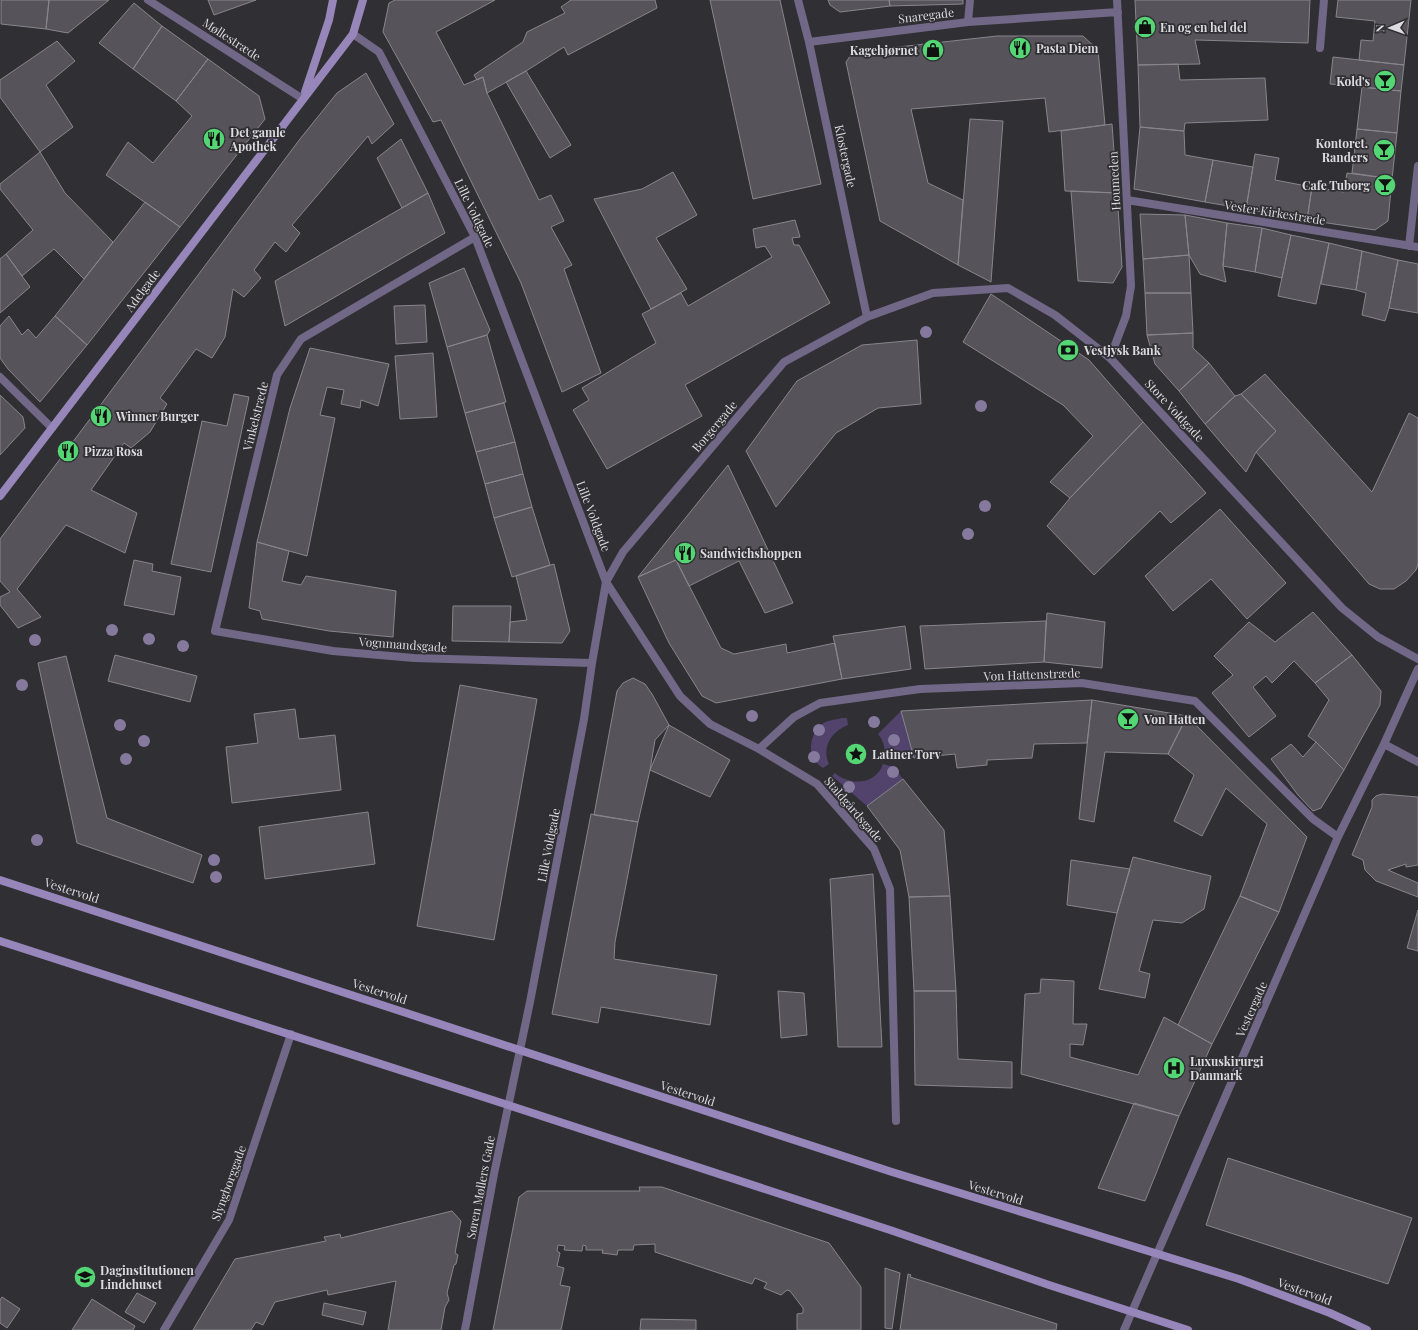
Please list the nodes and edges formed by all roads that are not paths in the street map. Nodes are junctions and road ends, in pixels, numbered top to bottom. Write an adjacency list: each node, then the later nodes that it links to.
1 (148, 0): 13 (street, Møllestræde)
2 (334, 0): 13 (main road, Adelgade)
3 (363, 0): 10 (main road)
4 (798, 0): 11 (street, Klostergade)
5 (970, 0): 9 (street)
6 (1116, 0): 8 (street, Houmeden)
7 (1324, 0): 12 (street)
8 (1118, 12): 9 (street, Snaregade); 15 (street, Houmeden)
9 (968, 22): 11 (street, Snaregade)
10 (353, 34): 13 (main road, Adelgade); 16 (street, Lille Voldgade)
11 (809, 42): 19 (street, Klostergade)
12 (1320, 48)
13 (303, 99): 22 (main road, Adelgade)
14 (1418, 166): 17 (street)
15 (1127, 200): 17 (street, Vester Kirkestræde); 20 (street, Houmeden)
16 (475, 237): 24 (street, Lille Voldgade); 25 (street, Vinkelstræde)
17 (1410, 246): 18 (street, Vester Kirkestræde)
18 (1418, 248)
19 (867, 317): 20 (street, Store Voldgade); 24 (street, Borgergade)
20 (1110, 358): 26 (street, Store Voldgade)
21 (0, 377): 22 (street)
22 (52, 428): 23 (main road, Adelgade)
23 (0, 496)
24 (606, 582): 27 (street, Lille Voldgade); 30 (street, Staldgårdsgade)
25 (215, 630): 27 (street, Vognmandsgade)
26 (1418, 659)
27 (592, 663): 36 (street, Lille Voldgade)
28 (1418, 669): 29 (street)
29 (1384, 744): 31 (street); 32 (street, Vestergade)
30 (759, 749): 32 (street, Von Hattenstræde); 38 (street, Staldgårdsgade)
31 (1418, 762)
32 (1338, 837): 39 (street, Vestergade)
33 (0, 880): 36 (main road, Vestervold)
34 (0, 941): 35 (main road)
35 (291, 1034): 37 (main road); 41 (street, Slyngborggade)
36 (519, 1050): 37 (street, Søren Møllers Gade); 39 (main road, Vestervold)
37 (508, 1105): 40 (main road); 42 (street, Søren Møllers Gade)
38 (896, 1121)
39 (1157, 1254): 40 (street, Vestergade); 45 (main road, Vestervold)
40 (1132, 1312): 43 (street, Vestergade); 44 (main road)
41 (164, 1330)
42 (465, 1330)
43 (1124, 1330)
44 (1188, 1330)
45 (1367, 1330)

